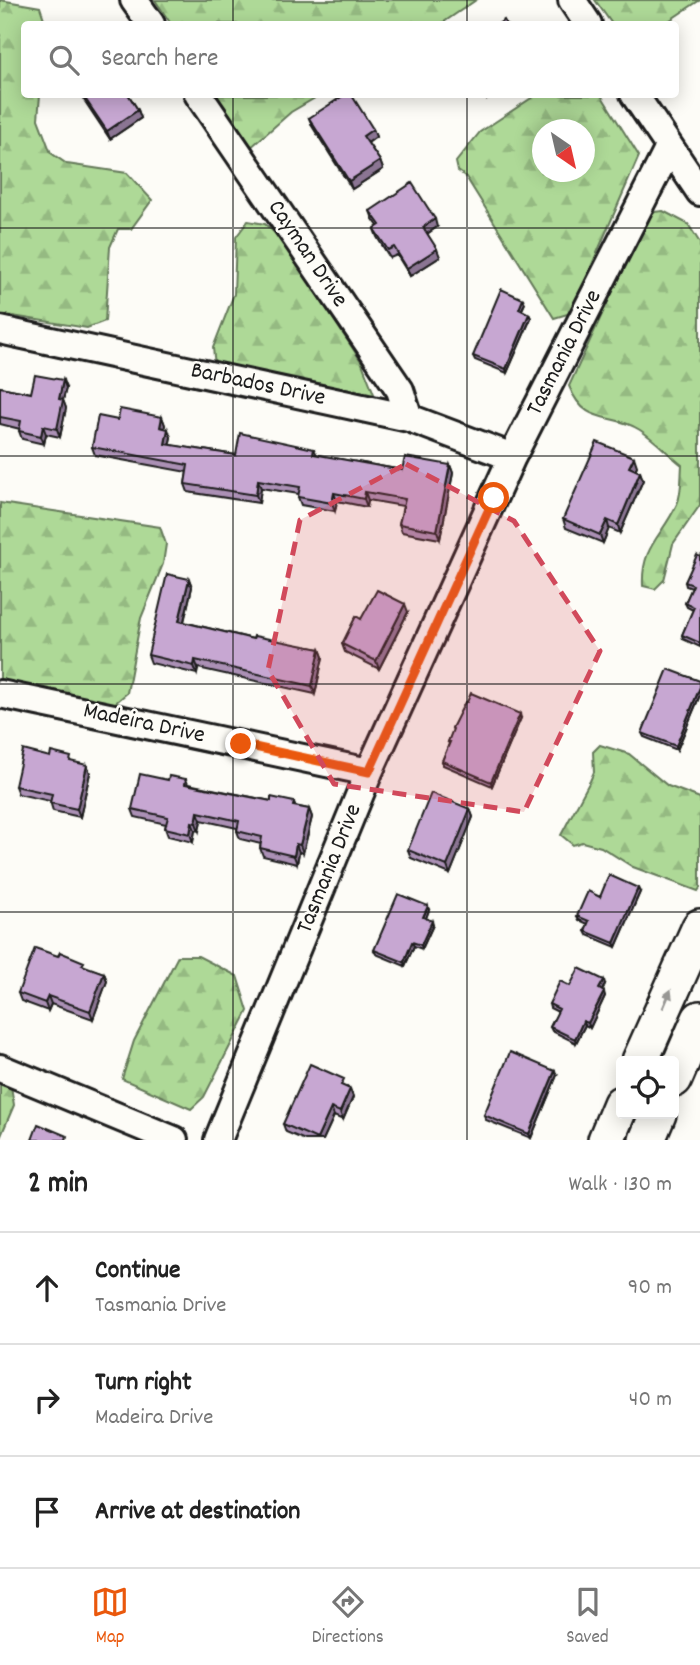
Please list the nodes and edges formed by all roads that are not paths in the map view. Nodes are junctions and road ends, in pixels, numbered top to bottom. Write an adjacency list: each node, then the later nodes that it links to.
1 (134, 0): 3 (street)
2 (572, 0): 4 (street)
3 (149, 21)
4 (586, 21)
5 (201, 98): 10 (street, Cayman Drive)
6 (637, 98): 7 (street)
7 (669, 148): 8 (street); 11 (street, Tasmania Drive)
8 (700, 192)
9 (0, 330): 10 (street, Barbados Drive)
10 (409, 418): 11 (street, Barbados Drive)
11 (512, 457): 13 (street, Tasmania Drive)
12 (0, 694): 13 (street, Madeira Drive)
13 (369, 772): 22 (street, Tasmania Drive)
14 (700, 928): 16 (main road, one-way to 14)
15 (700, 1019): 17 (main road)
16 (642, 1056)
17 (679, 1067)
18 (0, 1069): 21 (street)
19 (616, 1116): 23 (main road)
20 (656, 1119): 24 (main road)
21 (174, 1140)
22 (218, 1140)
23 (606, 1140)
24 (647, 1140)

